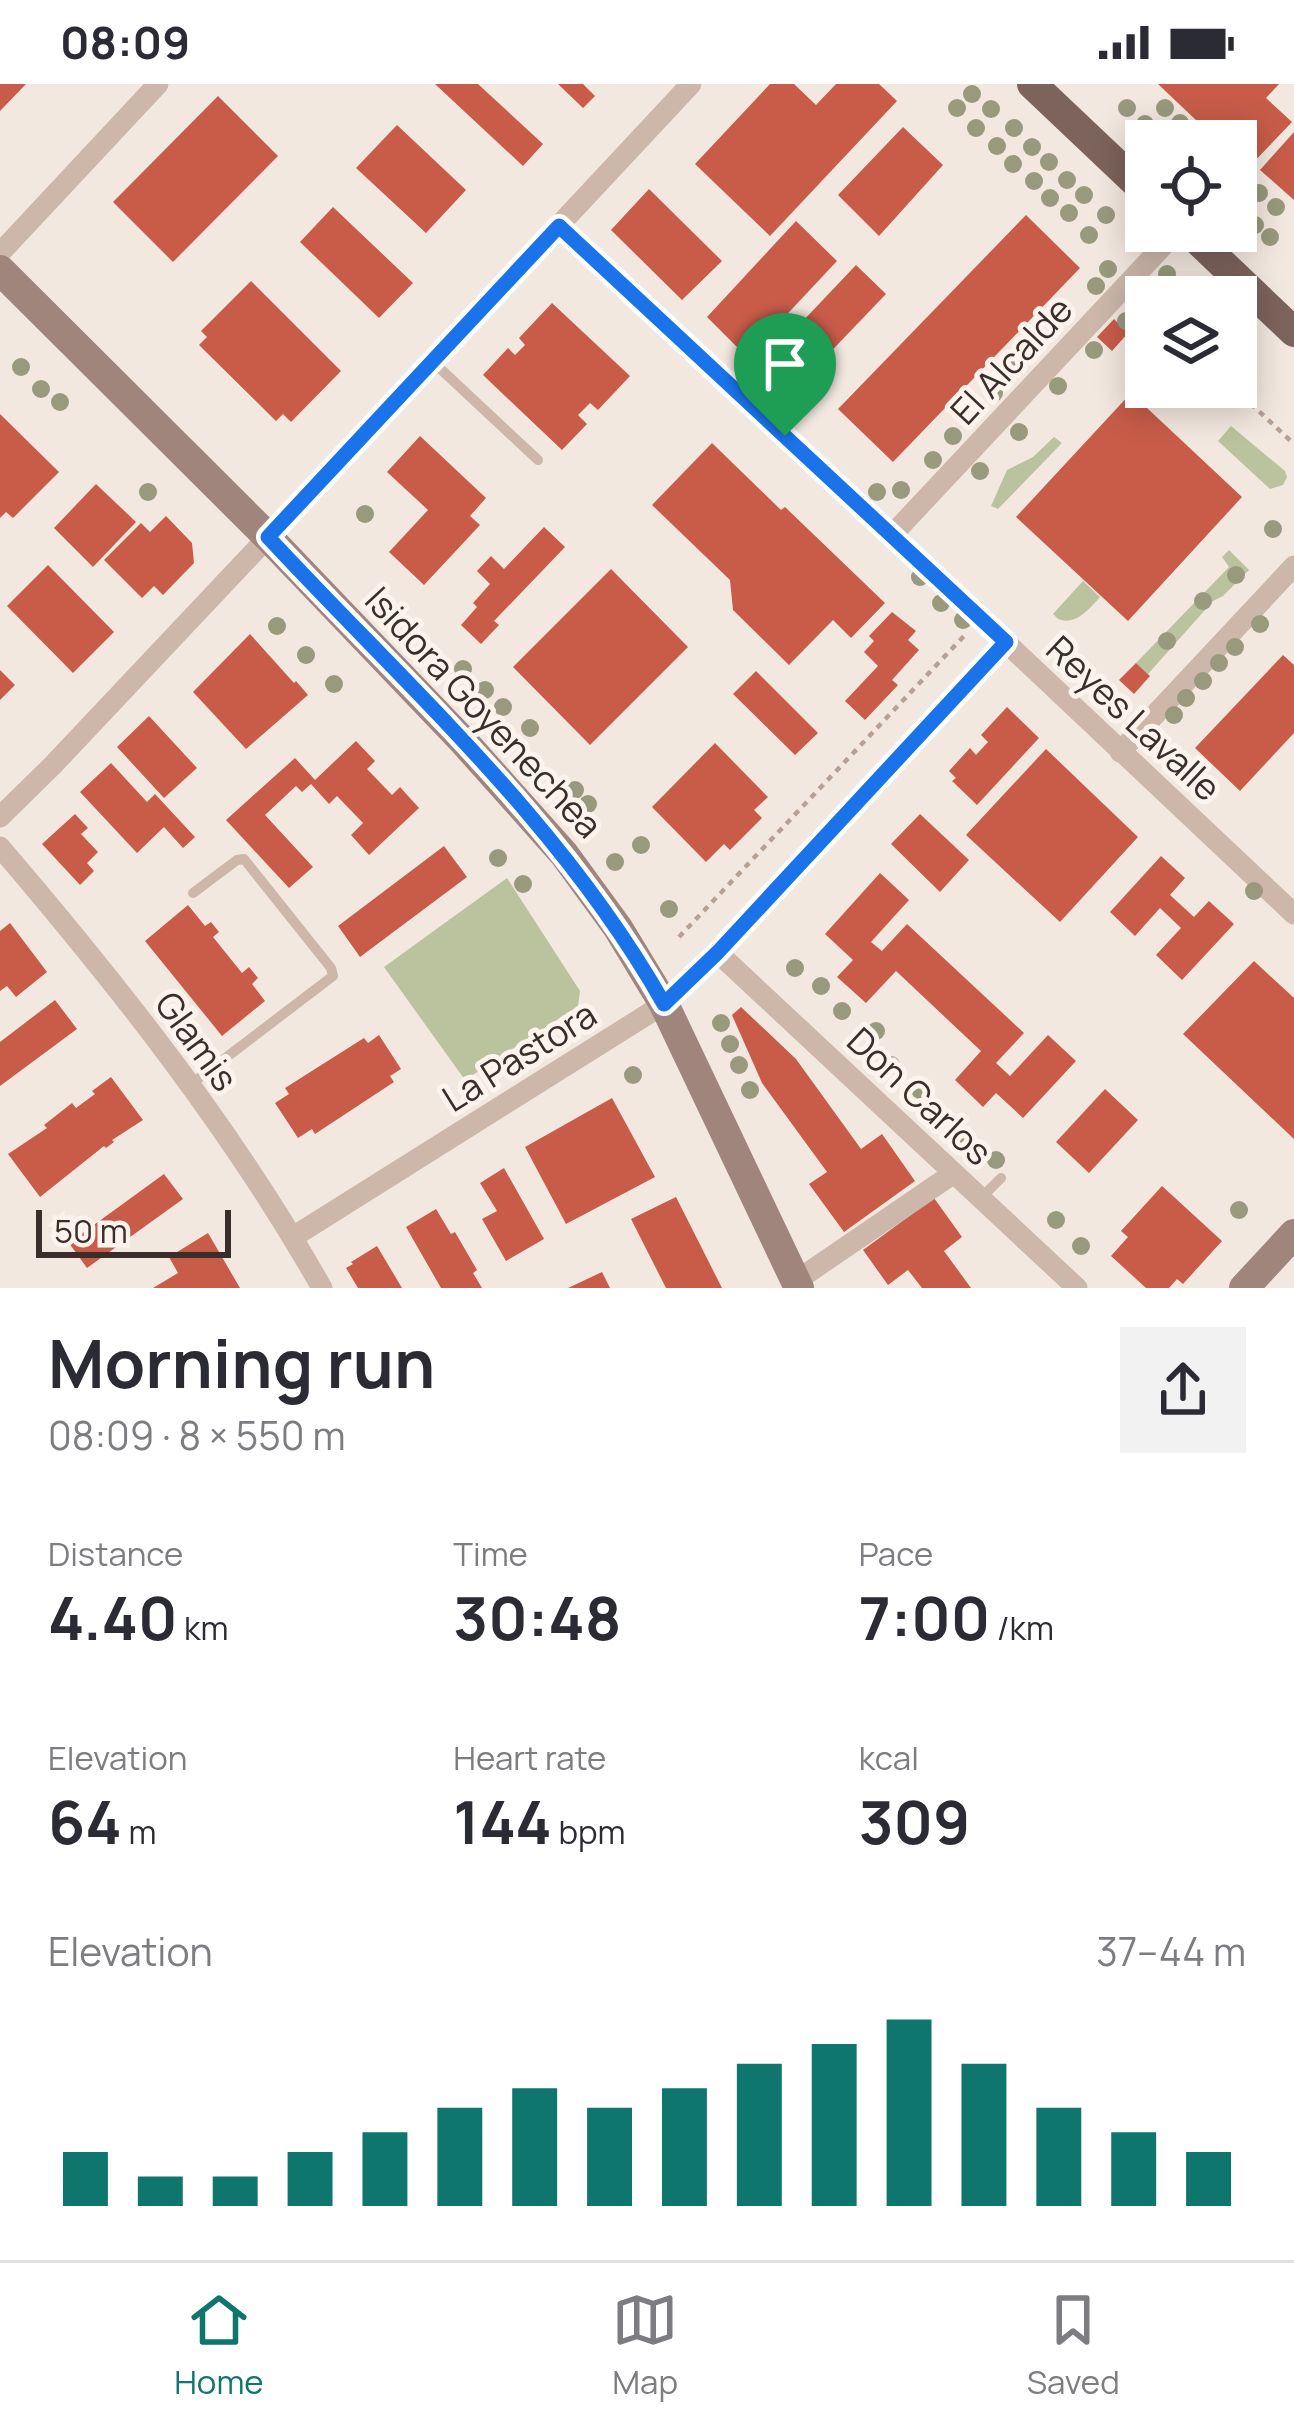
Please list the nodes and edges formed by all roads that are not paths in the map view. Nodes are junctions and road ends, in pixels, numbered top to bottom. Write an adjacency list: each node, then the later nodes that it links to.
1 (158, 84): 8 (street)
2 (691, 84): 5 (street)
3 (1032, 84): 4 (main road)
4 (1125, 171)
5 (559, 226): 11 (street); 13 (street, Reyes Lavalle)
6 (1157, 252): 13 (street, El Alcalde)
7 (1212, 252): 10 (main road)
8 (0, 254)
9 (0, 270): 14 (street, Isidora Goyenechea)
10 (1291, 322)
11 (432, 361): 12 (lane); 14 (street)
12 (538, 460)
13 (892, 535): 16 (street, Reyes Lavalle)
14 (268, 537): 18 (street); 23 (street, Isidora Goyenechea)
15 (1294, 566): 17 (street)
16 (1006, 642): 17 (street, Reyes Lavalle); 22 (street, La Pastora)
17 (1120, 752): 21 (street, Reyes Lavalle)
18 (0, 817)
19 (0, 847): 24 (street, Glamis)
20 (194, 892): 24 (lane)
21 (1294, 914)
22 (718, 952): 23 (street, La Pastora); 25 (street, Don Carlos)
23 (664, 1004): 29 (street, La Pastora); 30 (street, Isidora Goyenechea)
24 (190, 1084): 29 (street, Glamis)
25 (954, 1173): 27 (street, Don Carlos); 30 (street)
26 (1001, 1178): 27 (lane)
27 (981, 1198): 32 (street, Don Carlos)
28 (1294, 1234): 33 (street)
29 (292, 1237): 31 (street, Glamis)
30 (798, 1285)
31 (322, 1288)
32 (1077, 1288)
33 (1244, 1288)

